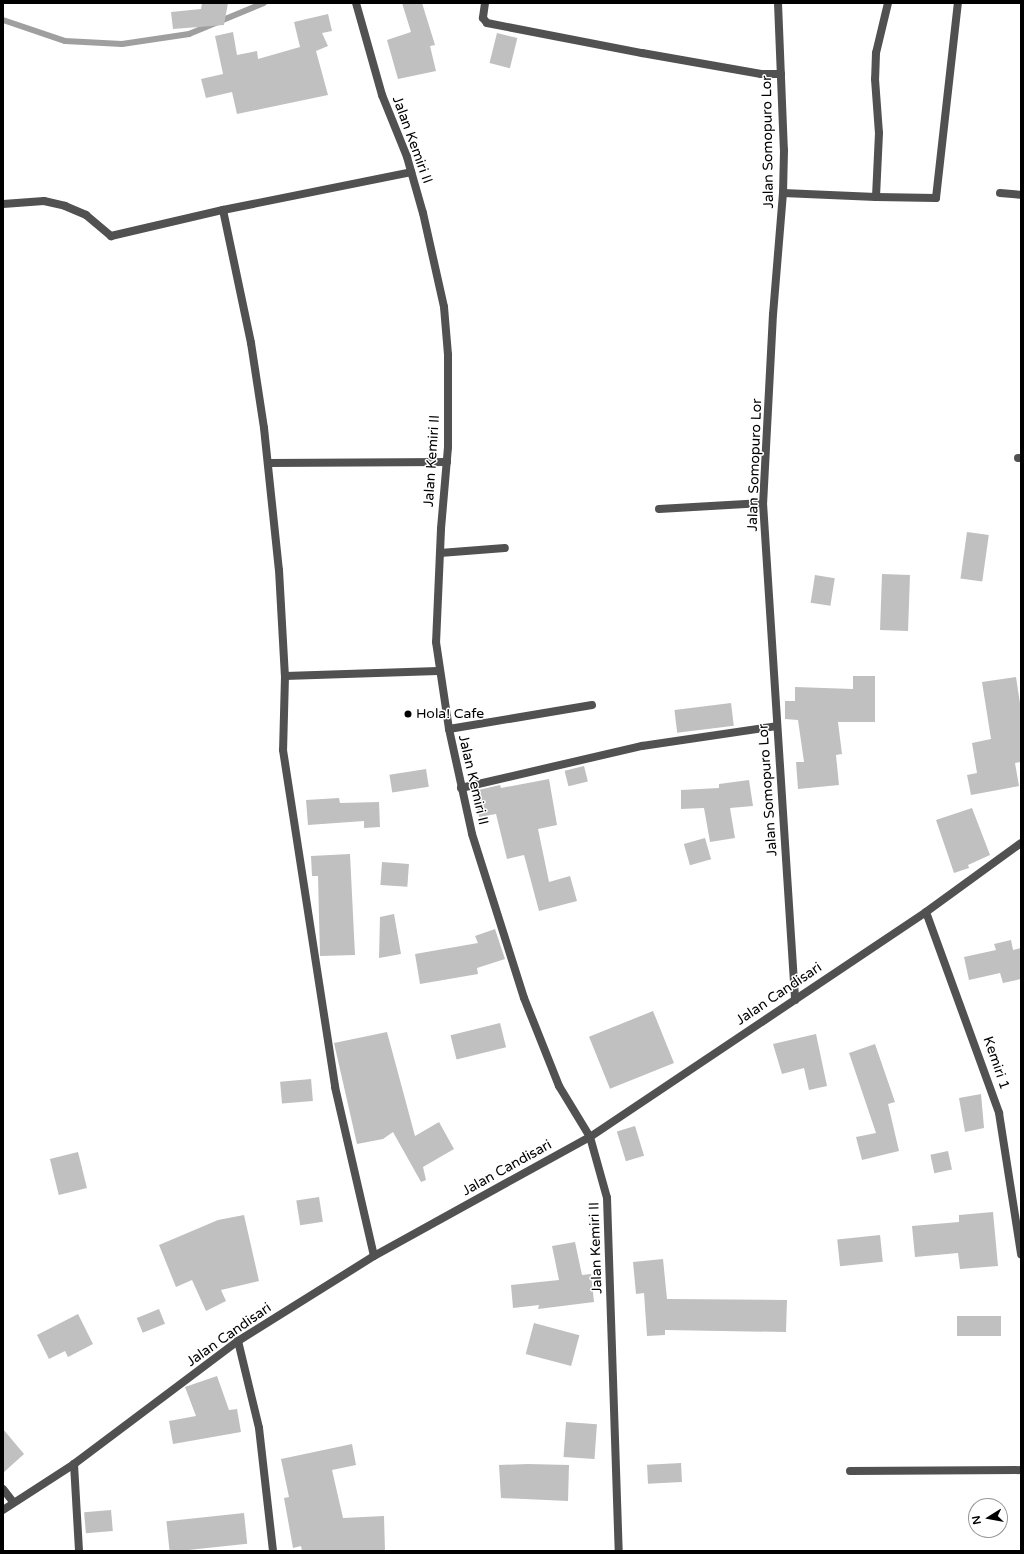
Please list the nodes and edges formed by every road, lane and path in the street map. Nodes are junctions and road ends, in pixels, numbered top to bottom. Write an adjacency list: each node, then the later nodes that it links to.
1 (356, 3): 7 (street, Jalan Kemiri II)
2 (485, 3): 6 (street)
3 (778, 3): 6 (street, Jalan Somopuro Lor)
4 (888, 3): 11 (street)
5 (958, 3): 11 (street)
6 (781, 74): 8 (street, Jalan Somopuro Lor)
7 (411, 172): 13 (street); 14 (street, Jalan Kemiri II)
8 (783, 193): 11 (street); 16 (street, Jalan Somopuro Lor)
9 (1000, 193): 10 (street)
10 (1021, 195)
11 (876, 197)
12 (3, 204): 13 (street)
13 (223, 210): 15 (street)
14 (447, 462): 15 (street); 19 (street, Jalan Kemiri II)
15 (268, 463): 21 (street)
16 (764, 503): 17 (street); 23 (street, Jalan Somopuro Lor)
17 (659, 509)
18 (505, 548): 19 (street)
19 (440, 553): 20 (street, Jalan Kemiri II)
20 (438, 671): 21 (street); 24 (street, Jalan Kemiri II)
21 (285, 676): 31 (street)
22 (592, 705): 24 (street)
23 (777, 726): 25 (street); 28 (street, Jalan Somopuro Lor)
24 (449, 729): 25 (street, Jalan Kemiri II)
25 (461, 788): 29 (street, Jalan Kemiri II)
26 (1021, 843): 27 (street, Jalan Candisari)
27 (926, 912): 28 (street, Jalan Candisari); 30 (street, Kemiri 1)
28 (795, 1000): 29 (street, Jalan Candisari)
29 (590, 1137): 31 (street, Jalan Candisari); 41 (street, Jalan Kemiri II)
30 (1021, 1254)
31 (374, 1256): 32 (street, Jalan Candisari)
32 (238, 1341): 33 (street, Jalan Candisari); 40 (street)
33 (74, 1464): 37 (street, Jalan Candisari); 39 (street)
34 (1021, 1470): 35 (street)
35 (850, 1471)
36 (3, 1489): 37 (street)
37 (13, 1502): 38 (street, Jalan Candisari)
38 (3, 1510)
39 (79, 1551)
40 (273, 1551)
41 (619, 1551)

